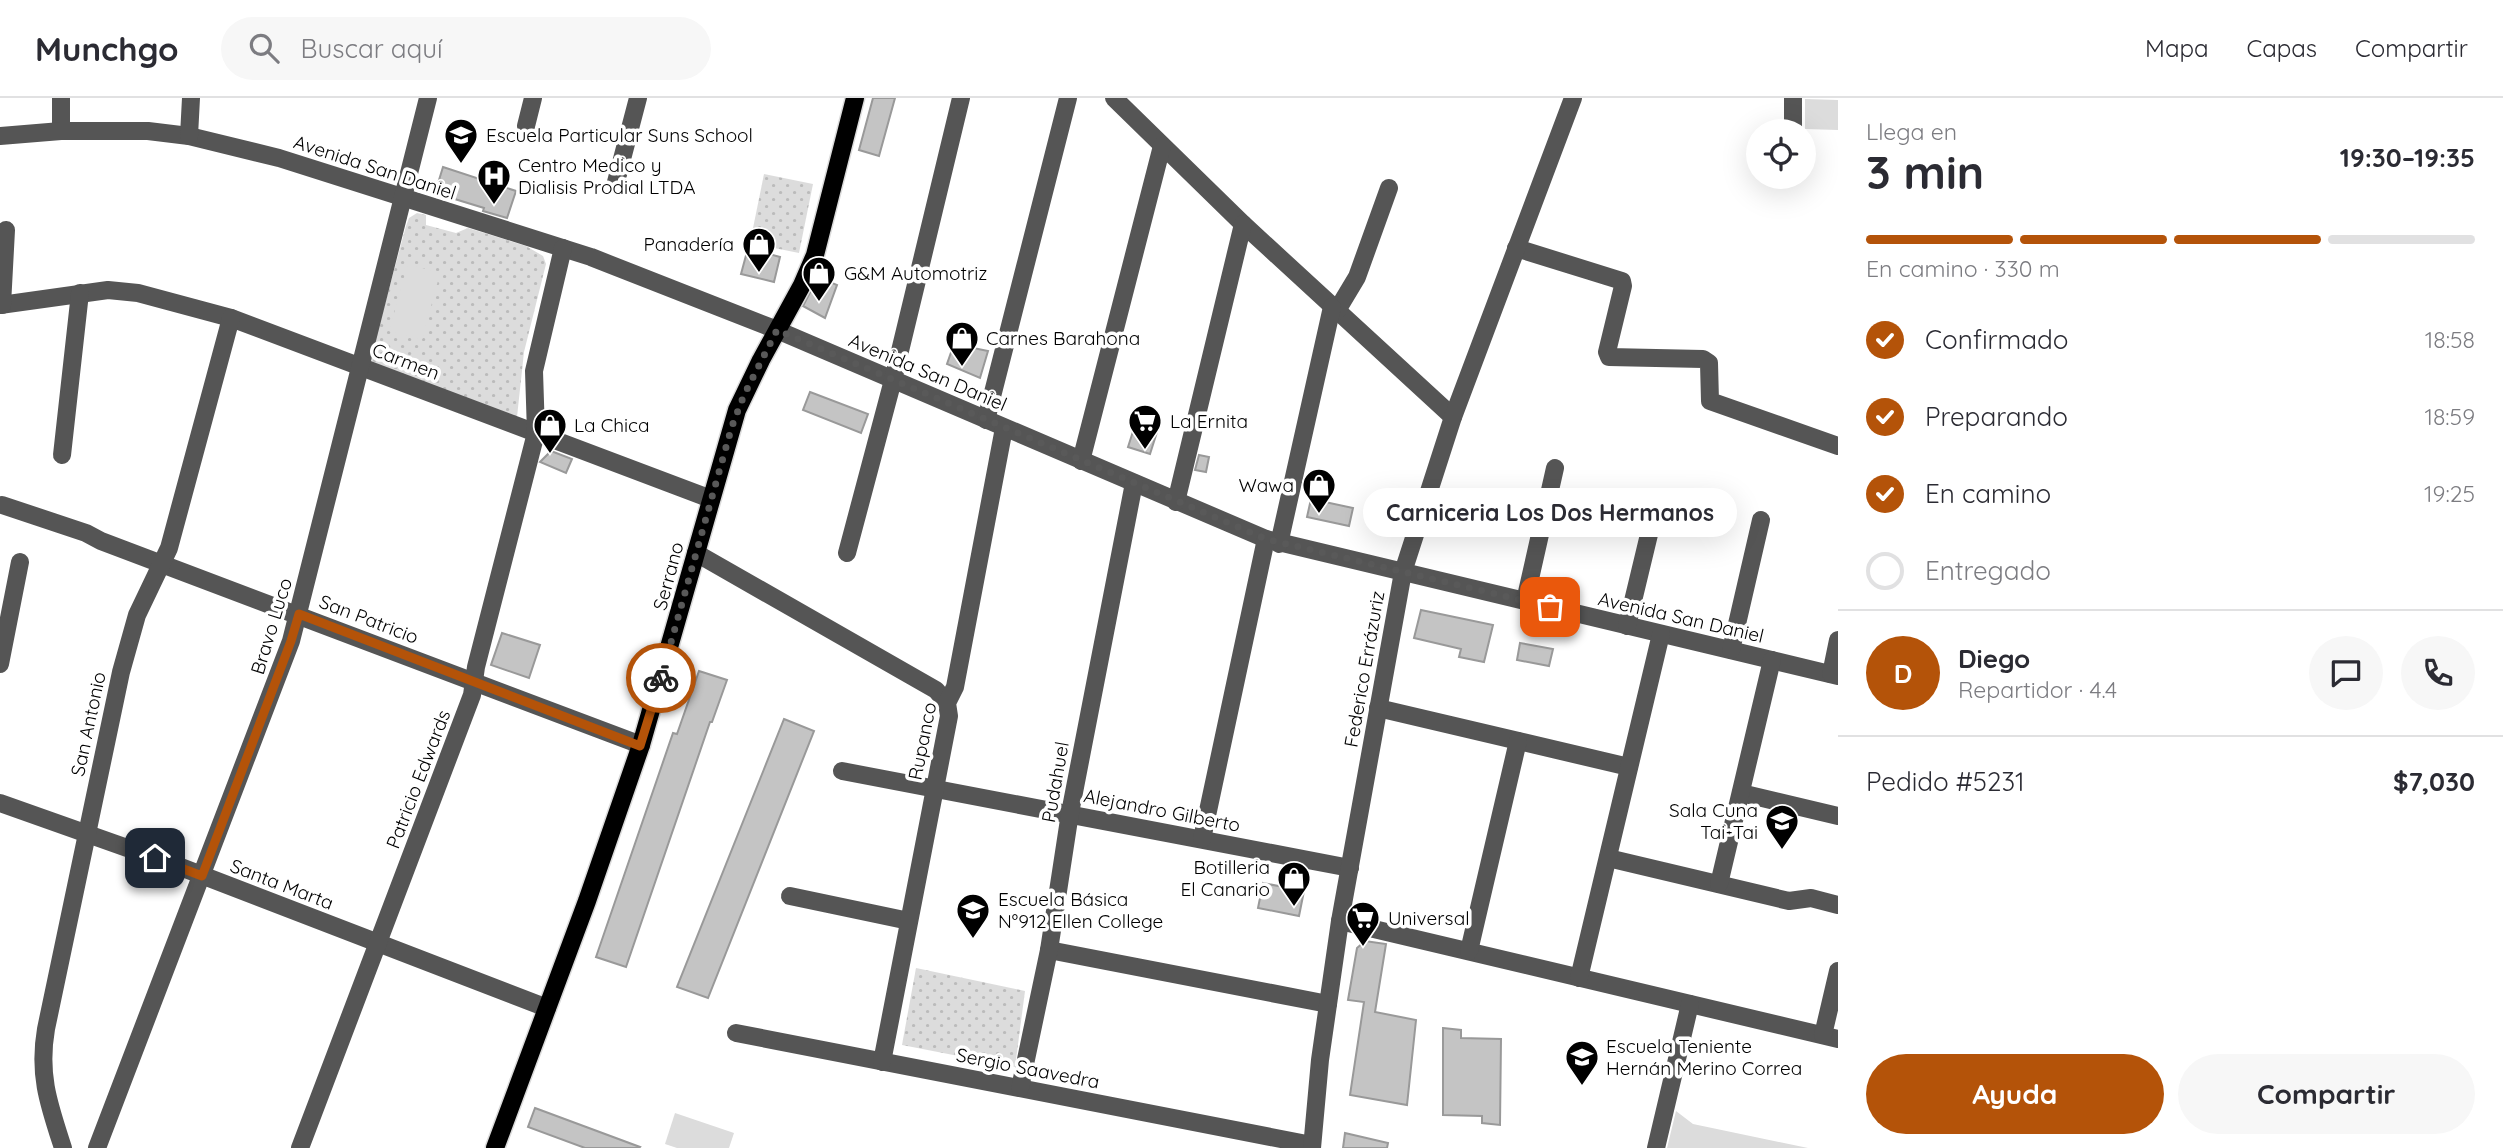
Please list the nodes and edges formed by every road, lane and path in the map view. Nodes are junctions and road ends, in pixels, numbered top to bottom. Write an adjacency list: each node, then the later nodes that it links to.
1 (61, 98): 14 (street)
2 (191, 98): 16 (street)
3 (428, 98): 20 (street, Bravo Luco)
4 (533, 98): 13 (street)
5 (638, 98): 18 (street)
6 (855, 98): 29 (main road, Serrano)
7 (961, 98): 31 (street)
8 (1068, 98): 33 (street)
9 (1114, 98): 17 (street)
10 (1573, 98): 24 (street, Federico Errázuriz)
11 (1793, 98): 12 (street)
12 (1793, 119)
13 (526, 126)
14 (61, 131): 15 (street, Avenida San Daniel); 16 (street, Avenida San Daniel)
15 (0, 135)
16 (188, 136): 20 (street, Avenida San Daniel)
17 (1162, 146): 21 (street); 38 (street)
18 (616, 182)
19 (1389, 188): 27 (street)
20 (402, 198): 23 (street, Avenida San Daniel); 30 (street, Bravo Luco)
21 (1242, 224): 27 (street); 43 (street)
22 (6, 230): 26 (street, Carmen)
23 (563, 248): 29 (street, Avenida San Daniel); 35 (street, Patricio Edwards)
24 (1516, 248): 32 (street, Federico Errázuriz); 36 (street)
25 (80, 293): 26 (street, Carmen); 28 (street, Carmen); 37 (street)
26 (1, 305)
27 (1334, 309): 32 (street); 46 (street)
28 (231, 318): 30 (street, Carmen); 50 (street, San Antonio)
29 (777, 330): 31 (street, Avenida San Daniel); 42 (main road, Serrano)
30 (360, 366): 35 (street, Carmen); 53 (street, Bravo Luco)
31 (893, 380): 33 (street, Avenida San Daniel); 47 (street)
32 (1452, 417): 51 (street, Federico Errázuriz)
33 (986, 420): 34 (street, Avenida San Daniel)
34 (1004, 428): 38 (street, Avenida San Daniel); 62 (street, Rupanco)
35 (536, 433): 42 (street, Carmen); 61 (street, Patricio Edwards)
36 (1838, 446)
37 (62, 455)
38 (1081, 461): 40 (street, Avenida San Daniel)
39 (1555, 468): 52 (street)
40 (1134, 483): 43 (street, Avenida San Daniel); 71 (street, Pudahuel)
41 (1658, 497): 54 (street)
42 (711, 499): 48 (main road, Serrano)
43 (1176, 502): 46 (street, Avenida San Daniel)
44 (2, 505): 50 (street, San Patricio)
45 (1761, 520): 57 (street)
46 (1272, 541): 51 (street, Avenida San Daniel); 74 (street)
47 (847, 553)
48 (696, 554): 62 (street); 65 (main road, Serrano)
49 (20, 562): 59 (street)
50 (163, 562): 53 (street, San Patricio); 73 (street, San Antonio)
51 (1403, 572): 52 (street, Avenida San Daniel); 63 (street, Federico Errázuriz)
52 (1525, 601): 54 (street, Avenida San Daniel)
53 (299, 614): 61 (street, San Patricio); 77 (street, Bravo Luco)
54 (1627, 626): 55 (street, Avenida San Daniel)
55 (1661, 634): 57 (street, Avenida San Daniel); 66 (street)
56 (1838, 640): 60 (street)
57 (1731, 650): 58 (street, Avenida San Daniel)
58 (1772, 660): 60 (street, Avenida San Daniel); 69 (street)
59 (0, 664)
60 (1834, 675)
61 (474, 682): 65 (street, San Patricio); 83 (street, Patricio Edwards)
62 (947, 703): 68 (street, Rupanco)
63 (1378, 708): 64 (street); 76 (street, Federico Errázuriz)
64 (1518, 741): 66 (street); 85 (street)
65 (640, 746): 90 (main road, Serrano)
66 (1629, 767): 75 (street)
67 (842, 771): 68 (street, Alejandro Gilberto)
68 (935, 787): 71 (street, Alejandro Gilberto); 81 (street, Rupanco)
69 (1741, 793): 72 (street); 78 (street)
70 (0, 803): 73 (street, Santa Marta)
71 (1070, 813): 74 (street, Alejandro Gilberto); 84 (street, Pudahuel)
72 (1838, 816)
73 (86, 833): 77 (street, Santa Marta); 96 (street, San Antonio)
74 (1202, 839): 76 (street, Alejandro Gilberto)
75 (1608, 858): 78 (street); 87 (street)
76 (1350, 868): 82 (street, Federico Errázuriz)
77 (202, 876): 83 (street, Santa Marta); 97 (street, Bravo Luco)
78 (1719, 884): 80 (street)
79 (790, 896): 81 (street)
80 (1838, 905)
81 (909, 921): 93 (street, Rupanco)
82 (1340, 921): 85 (street); 88 (street, Federico Errázuriz)
83 (378, 943): 90 (street, Santa Marta); 98 (street, Patricio Edwards)
84 (1049, 950): 88 (street); 94 (street, Pudahuel)
85 (1469, 951): 87 (street)
86 (1838, 971): 92 (street)
87 (1579, 978): 89 (street)
88 (1328, 1004): 95 (street, Federico Errázuriz)
89 (1690, 1004): 92 (street); 100 (street)
90 (547, 1008): 99 (main road, Serrano)
91 (736, 1033): 93 (street, Sergio Saavedra)
92 (1831, 1037)
93 (882, 1062): 94 (street, Sergio Saavedra)
94 (1020, 1088): 95 (street, Sergio Saavedra)
95 (1312, 1146)
96 (63, 1148)
97 (97, 1148)
98 (300, 1148)
99 (495, 1148)
100 (1656, 1148)

